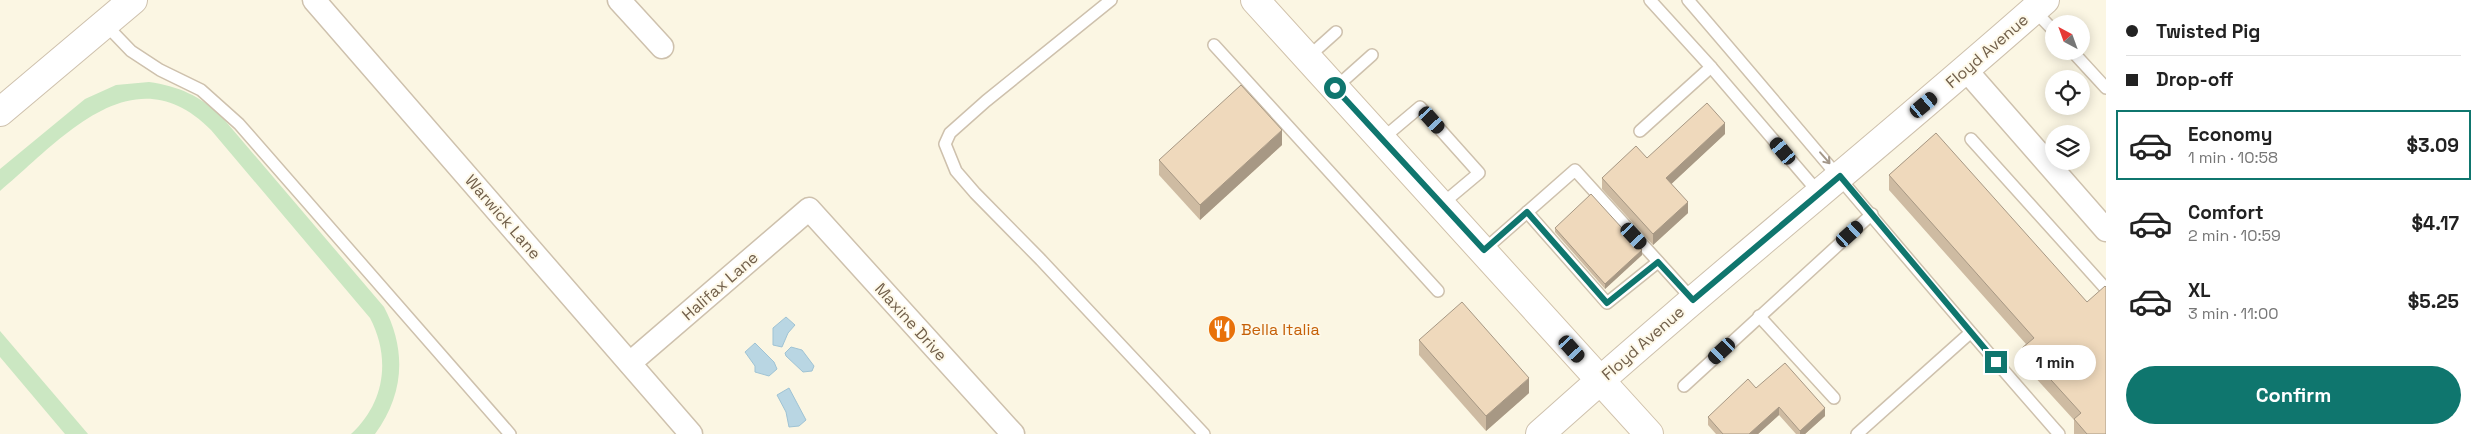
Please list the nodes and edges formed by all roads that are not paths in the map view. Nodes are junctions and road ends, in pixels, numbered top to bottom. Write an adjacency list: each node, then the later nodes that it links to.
1 (133, 0): 9 (street)
2 (314, 0): 38 (street, Warwick Lane)
3 (619, 0): 12 (street)
4 (1111, 0): 45 (lane)
5 (1650, 0): 16 (lane)
6 (1688, 0): 24 (lane, one-way to 24)
7 (1259, 2): 14 (street)
8 (2040, 5): 17 (street, Floyd Avenue)
9 (105, 24): 20 (street); 42 (lane)
10 (1336, 32): 14 (lane)
11 (1214, 45): 34 (lane)
12 (662, 47)
13 (1372, 55): 18 (lane)
14 (1308, 58): 18 (street)
15 (2080, 60): 19 (lane)
16 (1711, 67): 21 (lane); 25 (lane)
17 (1966, 70): 24 (street, Floyd Avenue); 30 (street)
18 (1335, 88): 22 (street)
19 (2106, 88)
20 (0, 112)
21 (1640, 132)
22 (1382, 139): 26 (street); 26 (lane)
23 (1970, 139): 33 (lane)
24 (1840, 176): 25 (street, Floyd Avenue); 29 (lane)
25 (1819, 193): 35 (street, Floyd Avenue)
26 (1442, 204): 31 (street)
27 (809, 209): 38 (street, Halifax Lane); 44 (street, Maxine Drive)
28 (1527, 212): 31 (lane); 32 (lane); 32 (lane)
29 (1872, 214): 36 (lane); 37 (lane)
30 (2106, 230)
31 (1484, 250): 39 (street)
32 (1658, 262): 35 (lane)
33 (2106, 289)
34 (1438, 291)
35 (1693, 300): 39 (street, Floyd Avenue)
36 (1759, 316): 40 (lane); 41 (lane)
37 (1970, 333): 48 (lane); 49 (lane)
38 (630, 363): 43 (street, Warwick Lane)
39 (1600, 380): 46 (street, Floyd Avenue); 47 (street)
40 (1684, 386)
41 (1834, 398)
42 (510, 434)
43 (691, 434)
44 (1013, 434)
45 (1204, 434)
46 (1540, 434)
47 (1649, 434)
48 (1857, 434)
49 (2059, 434)

